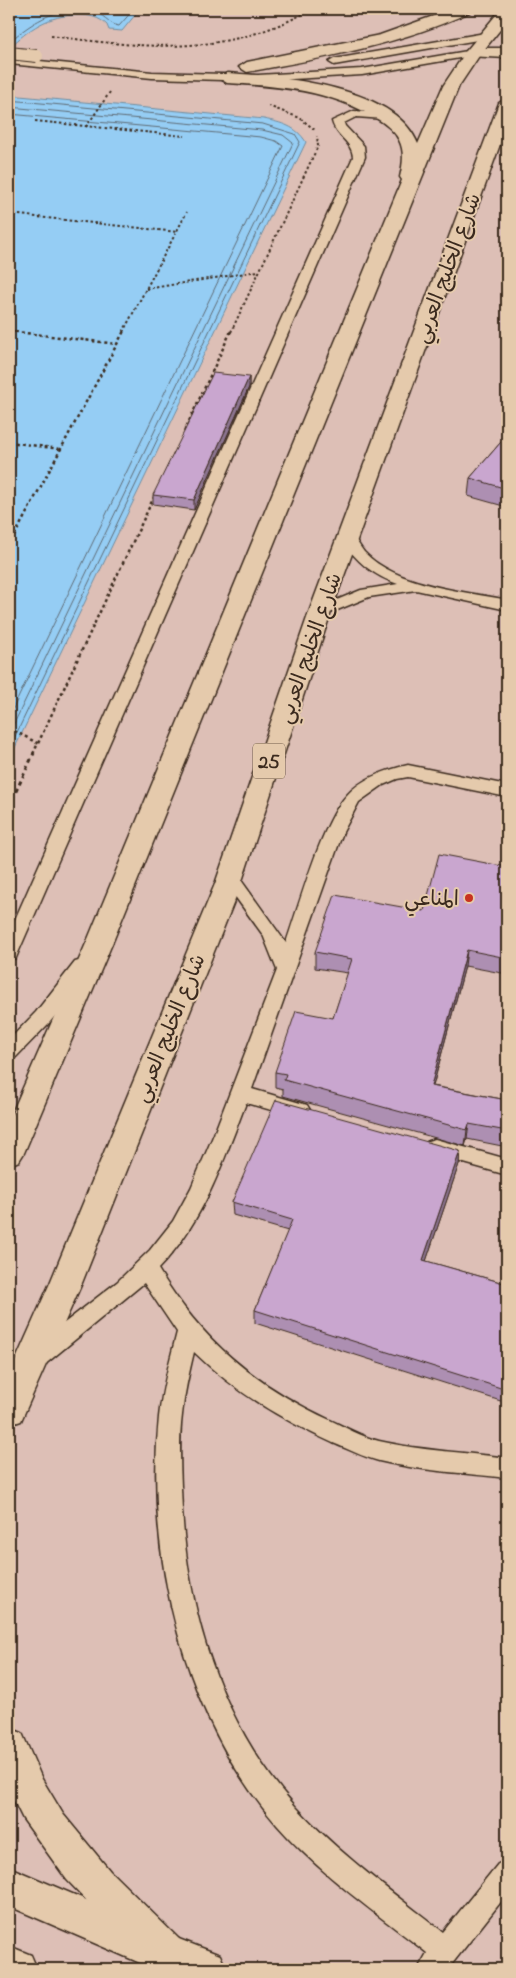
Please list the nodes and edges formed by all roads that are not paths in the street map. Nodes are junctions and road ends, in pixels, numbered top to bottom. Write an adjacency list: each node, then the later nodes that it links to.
1 (465, 9): 8 (main road)
2 (507, 11): 3 (main road)
3 (488, 42): 5 (main road); 8 (lane); 9 (lane); 14 (main road)
4 (9, 53): 6 (lane, bridge)
5 (507, 53)
6 (34, 59): 7 (lane); 8 (lane); 9 (lane)
7 (9, 61)
8 (247, 67)
9 (227, 78): 11 (main road)
10 (507, 102): 13 (main road, شارع الخليج العربي / 25)
11 (384, 116): 14 (main road); 22 (lane)
12 (507, 135): 13 (main road)
13 (487, 160): 15 (main road, شارع الخليج العربي / 25)
14 (407, 190): 21 (main road)
15 (348, 539): 16 (lane); 18 (main road, شارع الخليج العربي / 25)
16 (414, 586): 17 (lane); 18 (lane)
17 (507, 605)
18 (320, 612): 20 (main road, شارع الخليج العربي / 25)
19 (507, 791): 23 (lane)
20 (230, 877): 23 (lane); 32 (main road, شارع الخليج العربي / 25)
21 (101, 939): 24 (lane); 28 (main road)
22 (9, 953)
23 (285, 968): 25 (lane)
24 (9, 1052)
25 (241, 1094): 26 (lane); 30 (lane)
26 (317, 1115)
27 (412, 1141): 29 (lane)
28 (9, 1153)
29 (507, 1167)
30 (146, 1268): 31 (lane); 32 (lane)
31 (188, 1332): 34 (lane); 39 (lane)
32 (32, 1362): 33 (main road, شارع الخليج العربي / 25)
33 (9, 1411)
34 (507, 1468)
35 (9, 1746): 38 (main road)
36 (507, 1873): 39 (lane)
37 (9, 1886): 38 (main road)
38 (167, 1956): 42 (main road)
39 (438, 1960)
40 (9, 1966): 41 (main road)
41 (17, 1969)
42 (206, 1969)

